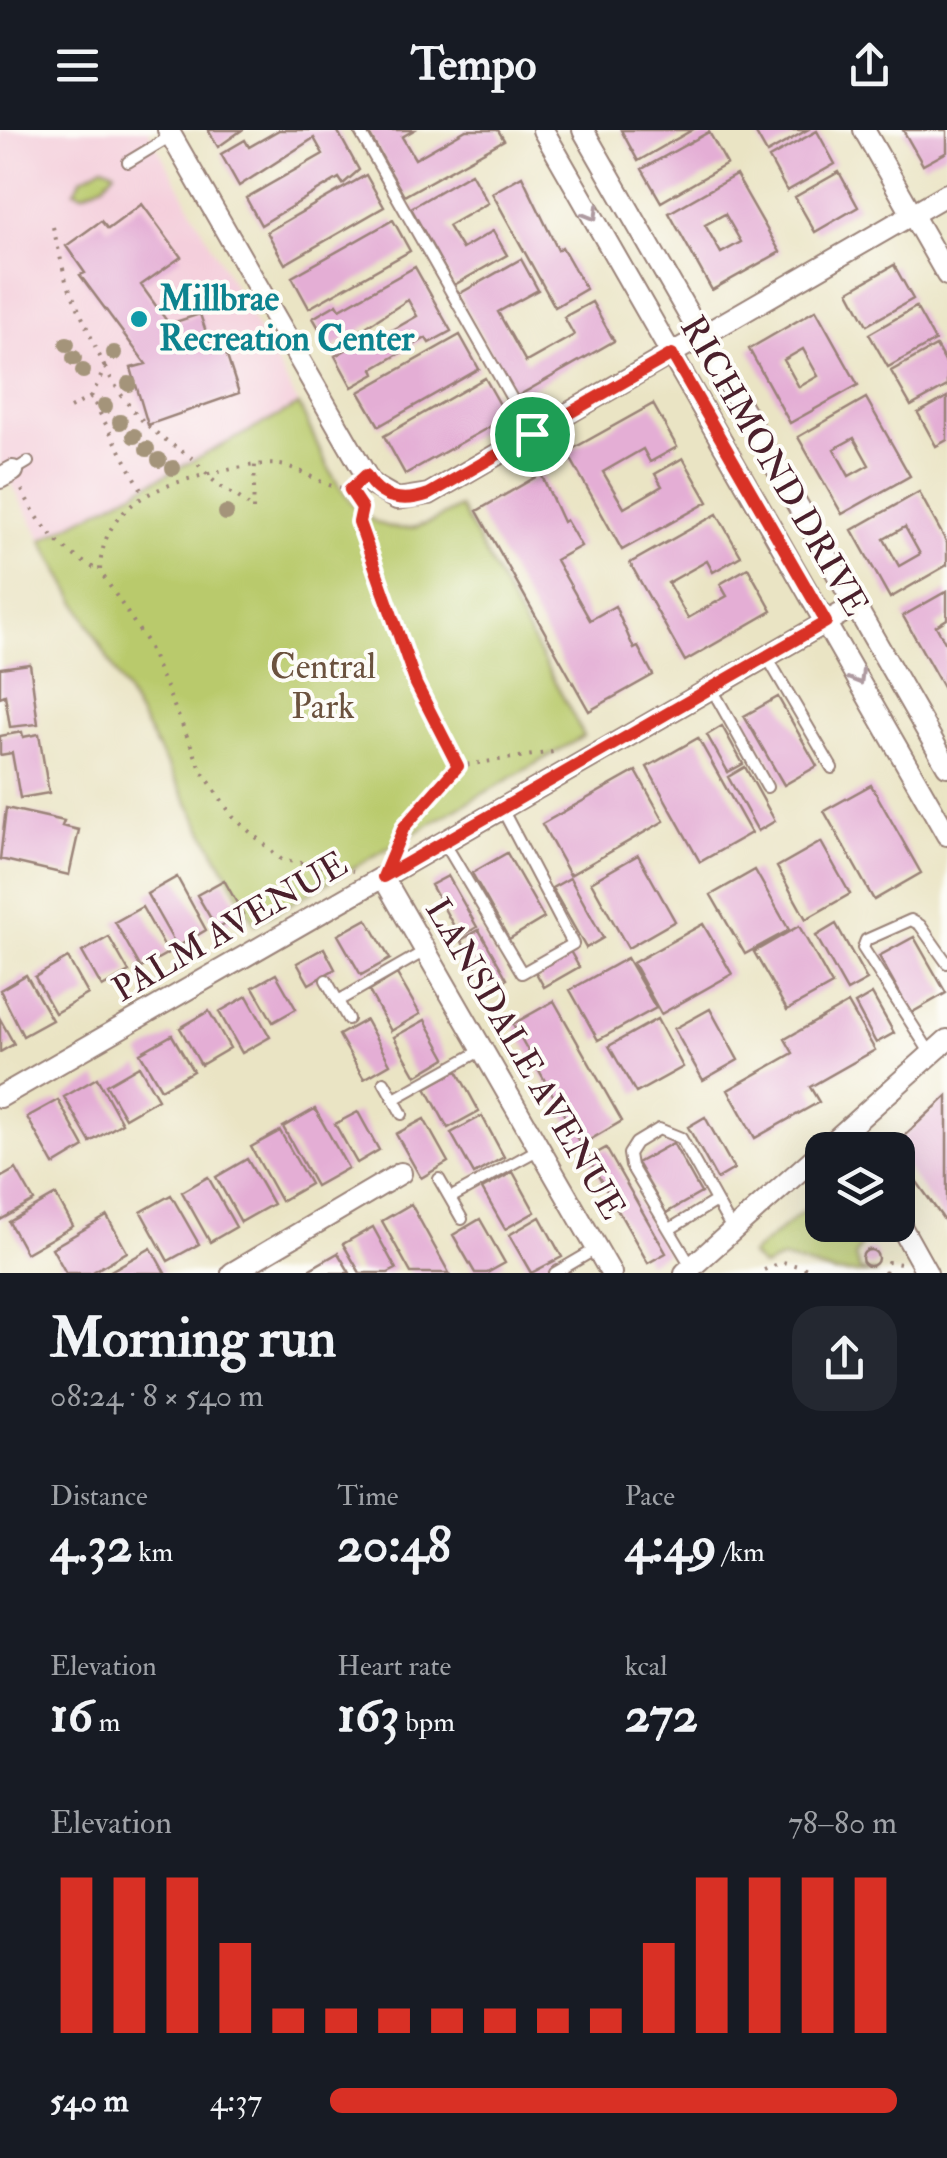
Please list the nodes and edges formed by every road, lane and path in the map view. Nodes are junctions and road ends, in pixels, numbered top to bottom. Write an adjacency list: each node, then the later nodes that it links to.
1 (359, 130): 16 (lane)
2 (543, 130): 12 (street, RICHMOND DRIVE, one-way to 12)
3 (583, 130): 11 (street, RICHMOND DRIVE)
4 (864, 130): 8 (street)
5 (170, 133): 6 (lane); 20 (street)
6 (128, 162)
7 (947, 194): 8 (street)
8 (912, 214): 10 (street); 11 (street)
9 (54, 227): 13 (path)
10 (947, 275)
11 (702, 336): 12 (street); 24 (street, RICHMOND DRIVE)
12 (672, 354): 16 (street); 25 (street, RICHMOND DRIVE)
13 (105, 368): 14 (path); 19 (path)
14 (91, 397): 15 (path); 22 (path)
15 (70, 408)
16 (532, 434): 20 (street)
17 (255, 465): 19 (path); 19 (path); 21 (path)
18 (14, 470): 23 (path)
19 (208, 474): 22 (path)
20 (366, 475): 21 (path)
21 (350, 490): 29 (path)
22 (144, 494): 23 (path)
23 (100, 571): 36 (path)
24 (856, 605): 25 (street, PALM AVENUE); 30 (street, RICHMOND DRIVE)
25 (826, 622): 26 (street, PALM AVENUE); 34 (street, RICHMOND DRIVE, one-way to 34)
26 (766, 656): 27 (street, PALM AVENUE); 31 (lane)
27 (712, 688): 28 (street, PALM AVENUE); 32 (lane)
28 (601, 752): 29 (path); 33 (street, PALM AVENUE)
29 (458, 766): 36 (path)
30 (947, 766)
31 (832, 768)
32 (767, 787)
33 (502, 808): 35 (street, PALM AVENUE); 35 (lane)
34 (947, 836)
35 (444, 842): 36 (street, PALM AVENUE)
36 (383, 877): 37 (street, LANSDALE AVENUE); 45 (street, PALM AVENUE)
37 (425, 951): 40 (lane); 43 (street, LANSDALE AVENUE)
38 (947, 963): 42 (lane)
39 (326, 980): 40 (lane)
40 (338, 1001): 41 (lane)
41 (348, 1019)
42 (939, 1047): 48 (street)
43 (482, 1050): 46 (lane); 49 (street, LANSDALE AVENUE)
44 (384, 1082): 46 (lane)
45 (0, 1097)
46 (394, 1098): 47 (lane)
47 (402, 1114)
48 (845, 1131)
49 (540, 1149): 53 (lane); 60 (street, LANSDALE AVENUE)
50 (805, 1166): 57 (street)
51 (401, 1172): 65 (street)
52 (439, 1179): 53 (lane)
53 (450, 1198): 55 (lane)
54 (716, 1202): 56 (lane); 56 (lane); 57 (lane)
55 (462, 1219)
56 (670, 1229): 63 (lane)
57 (733, 1230): 63 (street)
58 (869, 1242): 61 (path)
59 (910, 1242): 70 (street)
60 (597, 1249): 66 (lane); 67 (street, LANSDALE AVENUE)
61 (868, 1251)
62 (900, 1264): 69 (path)
63 (688, 1270)
64 (764, 1270): 68 (path)
65 (232, 1273)
66 (556, 1273)
67 (611, 1273)
68 (823, 1273)
69 (885, 1273)
70 (927, 1273)

